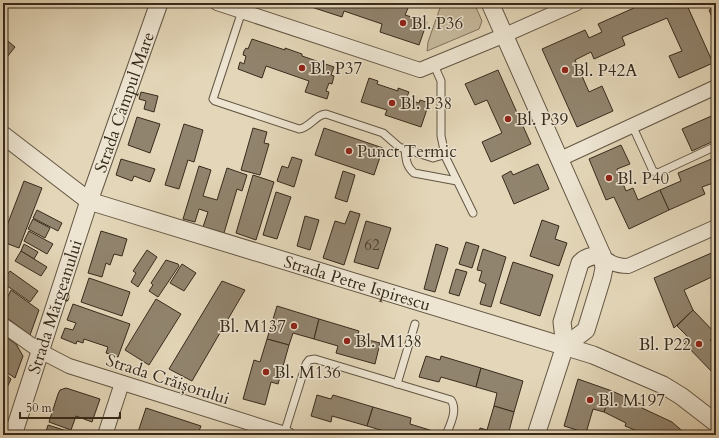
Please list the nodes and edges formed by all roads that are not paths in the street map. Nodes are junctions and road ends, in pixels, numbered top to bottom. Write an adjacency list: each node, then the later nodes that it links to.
1 (159, 3): 16 (street, Strada Câmpul Mare)
2 (217, 3): 5 (street)
3 (490, 3): 6 (street)
4 (577, 3): 6 (street)
5 (242, 11): 7 (street); 12 (lane)
6 (505, 35): 7 (street); 14 (street)
7 (434, 65): 13 (lane)
8 (716, 87): 9 (street)
9 (632, 125): 11 (lane); 14 (street)
10 (3, 135): 16 (street, Strada Petre Ispirescu)
11 (716, 146)
12 (405, 149): 13 (lane); 15 (lane)
13 (443, 152): 15 (lane)
14 (560, 159): 19 (street)
15 (457, 181): 17 (lane)
16 (89, 201): 22 (street, Strada Petre Ispirescu); 23 (street, Strada Mărgeanului)
17 (473, 213)
18 (716, 227): 19 (street)
19 (602, 255): 22 (street); 22 (street)
20 (415, 324): 25 (lane)
21 (3, 325): 23 (street, Strada Crăișorului)
22 (565, 346): 26 (street, Strada Petre Ispirescu); 31 (street)
23 (40, 351): 24 (street, Strada Crăișorului); 28 (street, Strada Mărgeanului)
24 (122, 383): 27 (street, Strada Crăișorului); 29 (street)
25 (397, 384): 27 (lane); 30 (lane)
26 (716, 424)
27 (286, 434)
28 (13, 435)
29 (105, 435)
30 (446, 435)
31 (536, 435)

